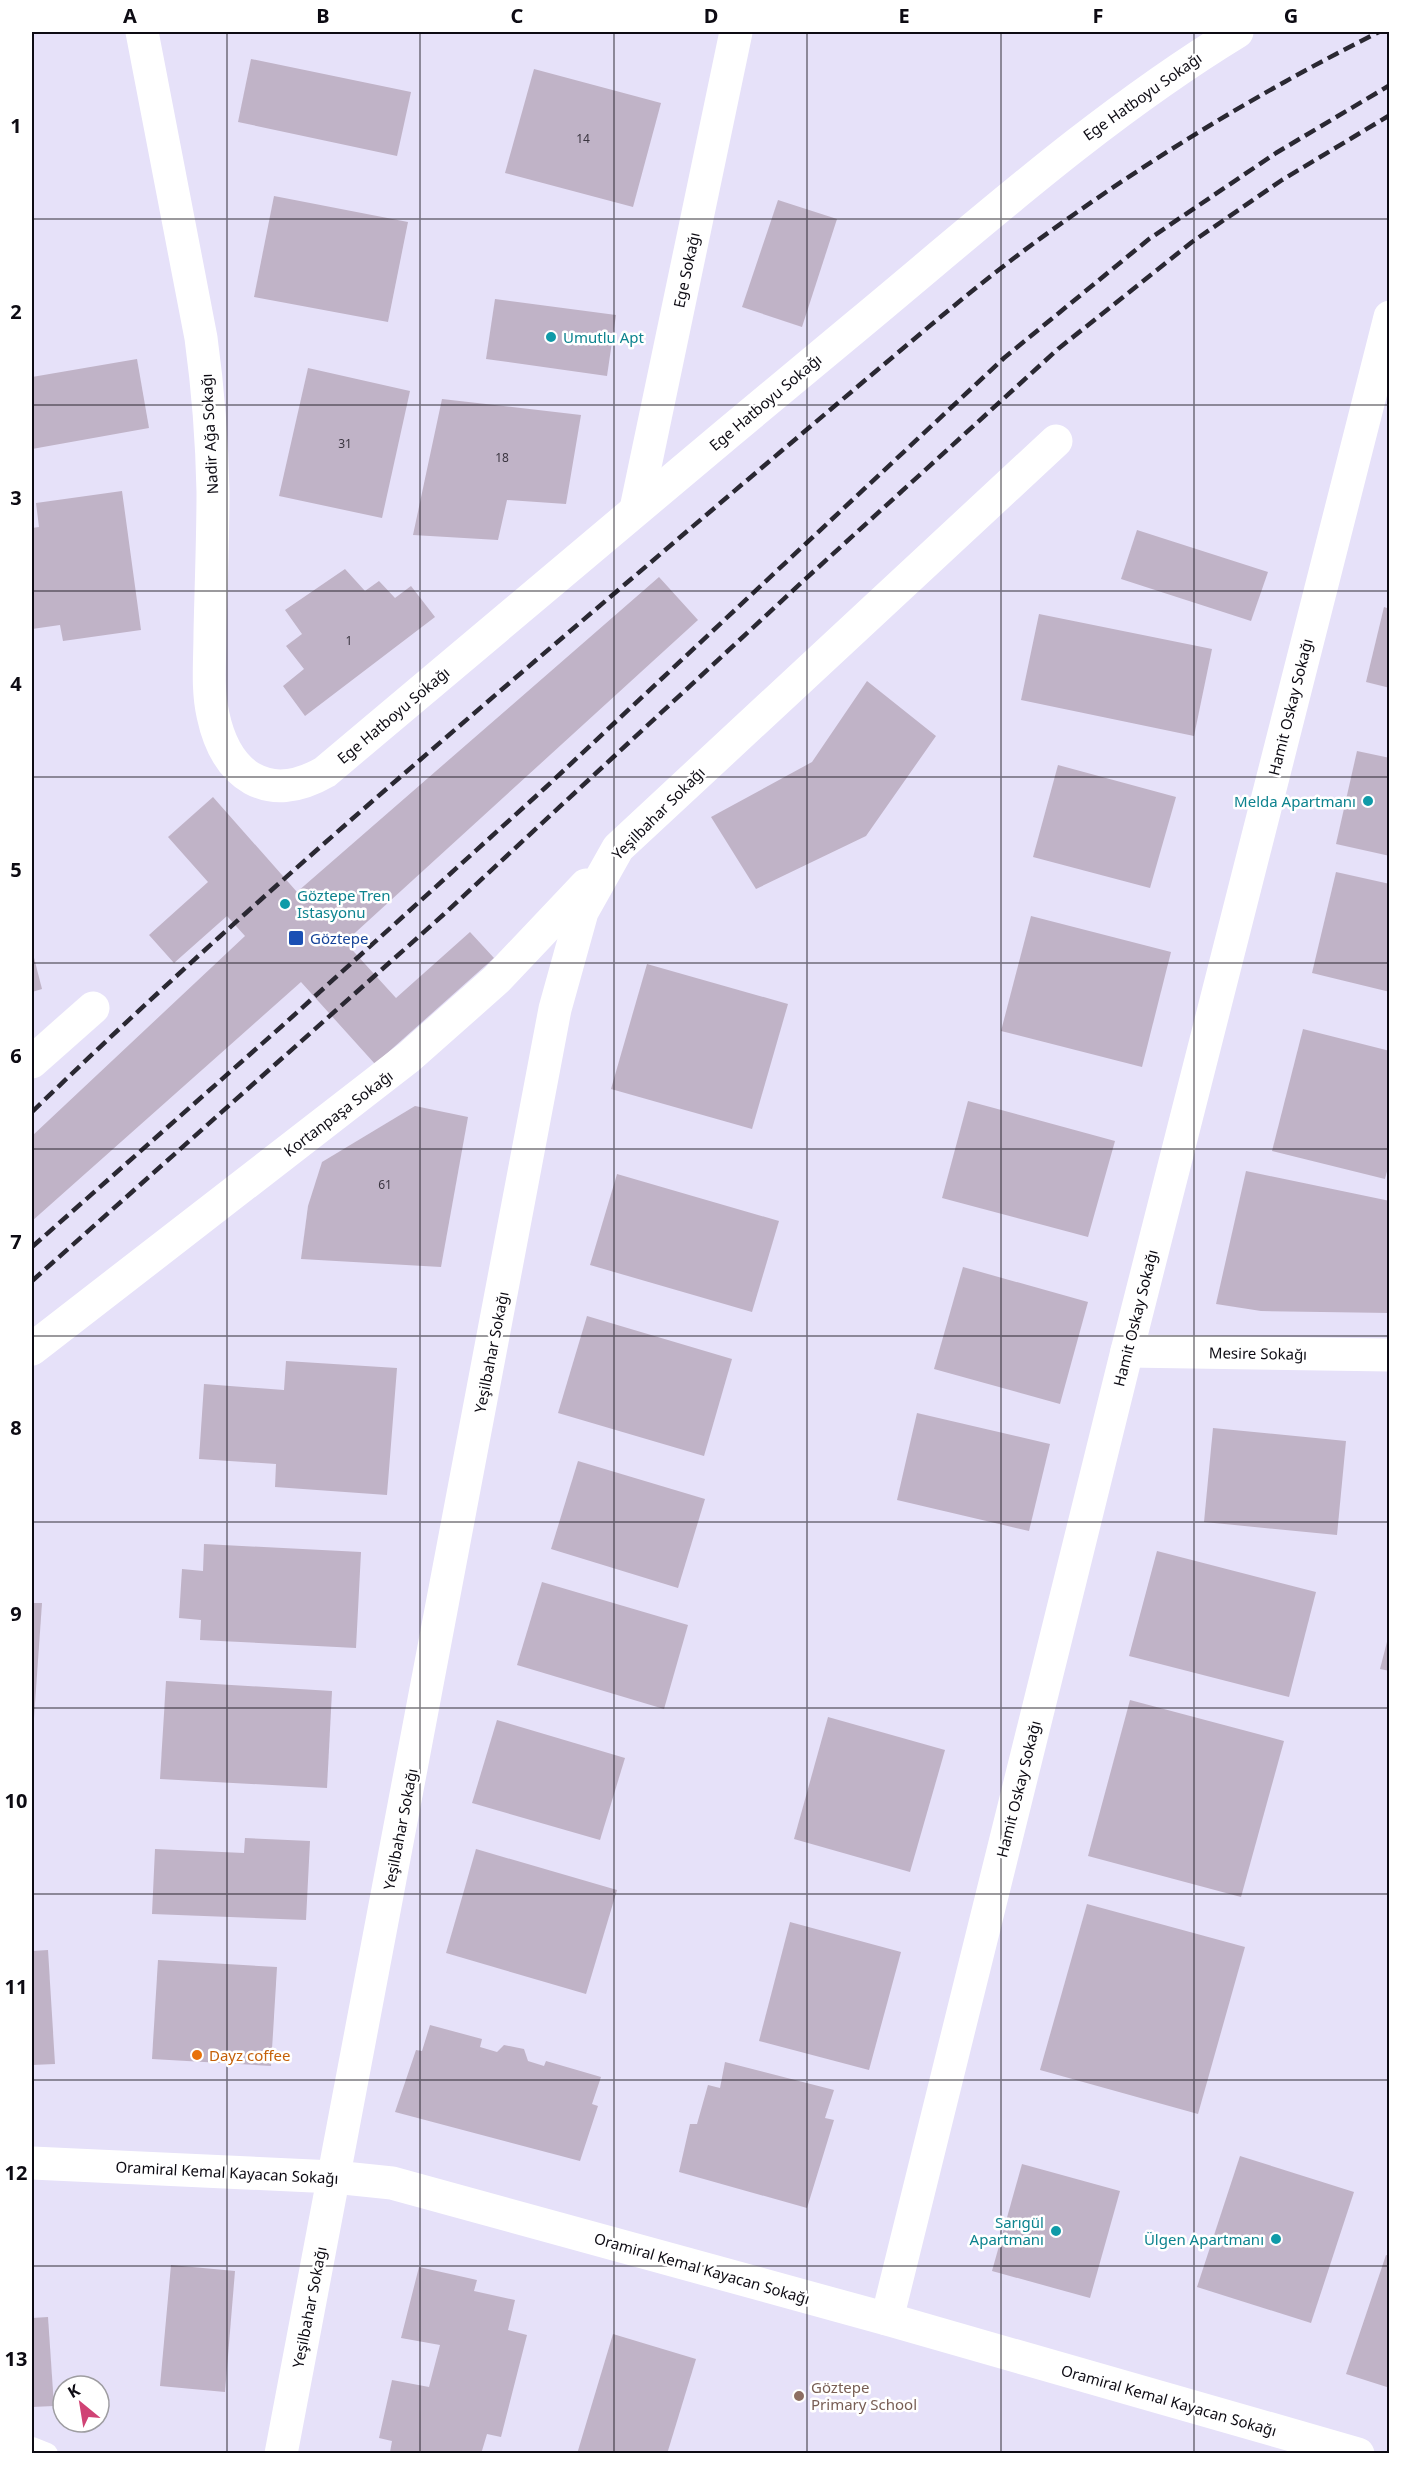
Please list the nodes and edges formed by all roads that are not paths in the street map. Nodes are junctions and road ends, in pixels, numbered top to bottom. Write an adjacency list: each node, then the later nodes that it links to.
1 (142, 32): 7 (street, Nadir Ağa Sokağı)
2 (736, 32): 6 (street, Ege Sokağı)
3 (1237, 32): 6 (street, Ege Hatboyu Sokağı)
4 (1389, 317): 12 (street, Hamit Oskay Sokağı)
5 (1056, 441): 8 (street, Yeşilbahar Sokağı)
6 (636, 509): 7 (street, Ege Hatboyu Sokağı)
7 (302, 784)
8 (618, 848): 11 (street, Kortanpaşa Sokağı); 15 (street, Yeşilbahar Sokağı)
9 (93, 1008): 10 (street)
10 (32, 1062)
11 (32, 1349)
12 (1127, 1352): 13 (street, Mesire Sokağı); 16 (street, Hamit Oskay Sokağı)
13 (1389, 1355)
14 (32, 2163): 15 (street, Oramiral Kemal Kayacan Sokağı)
15 (334, 2177): 16 (street, Oramiral Kemal Kayacan Sokağı); 19 (street, Yeşilbahar Sokağı)
16 (887, 2319): 20 (street, Oramiral Kemal Kayacan Sokağı)
17 (32, 2448): 18 (lane)
18 (47, 2454)
19 (281, 2454)
20 (1358, 2454)

